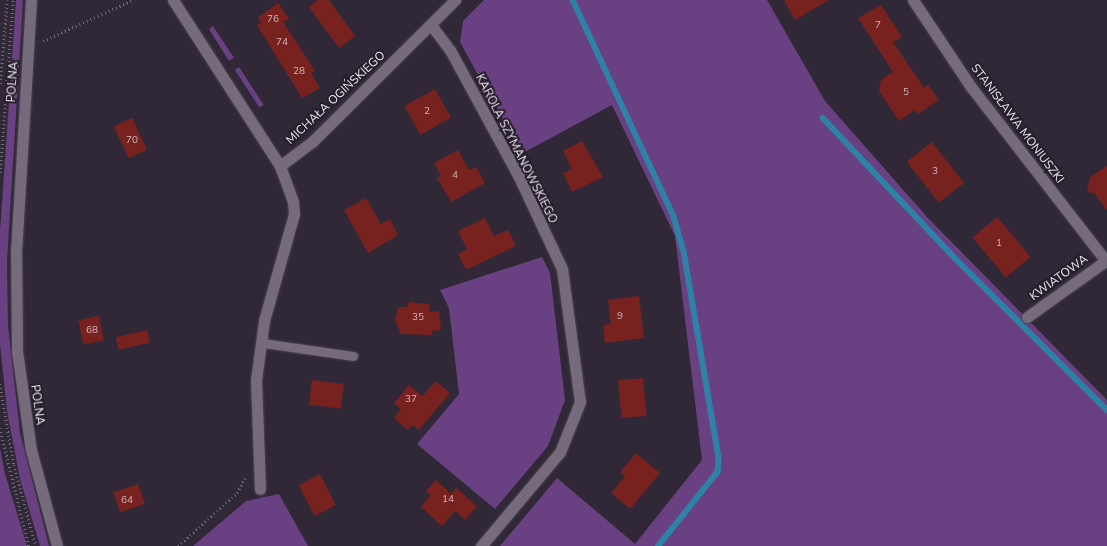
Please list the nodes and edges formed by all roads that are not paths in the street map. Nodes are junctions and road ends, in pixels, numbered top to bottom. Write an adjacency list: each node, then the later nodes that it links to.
1 (31, 0): 12 (street, POLNA)
2 (173, 0): 6 (street)
3 (913, 0): 7 (street, STANISŁAWA MONIUSZKI)
4 (448, 2): 5 (street, MICHAŁA OGIŃSKIEGO)
5 (431, 24): 6 (street, MICHAŁA OGIŃSKIEGO); 13 (street, KAROLA SZYMANOWSKIEGO)
6 (280, 166): 9 (street)
7 (1106, 260): 8 (street, KWIATOWA)
8 (1027, 317)
9 (263, 343): 10 (lane); 11 (street)
10 (353, 356)
11 (260, 489)
12 (57, 546)
13 (481, 546)

